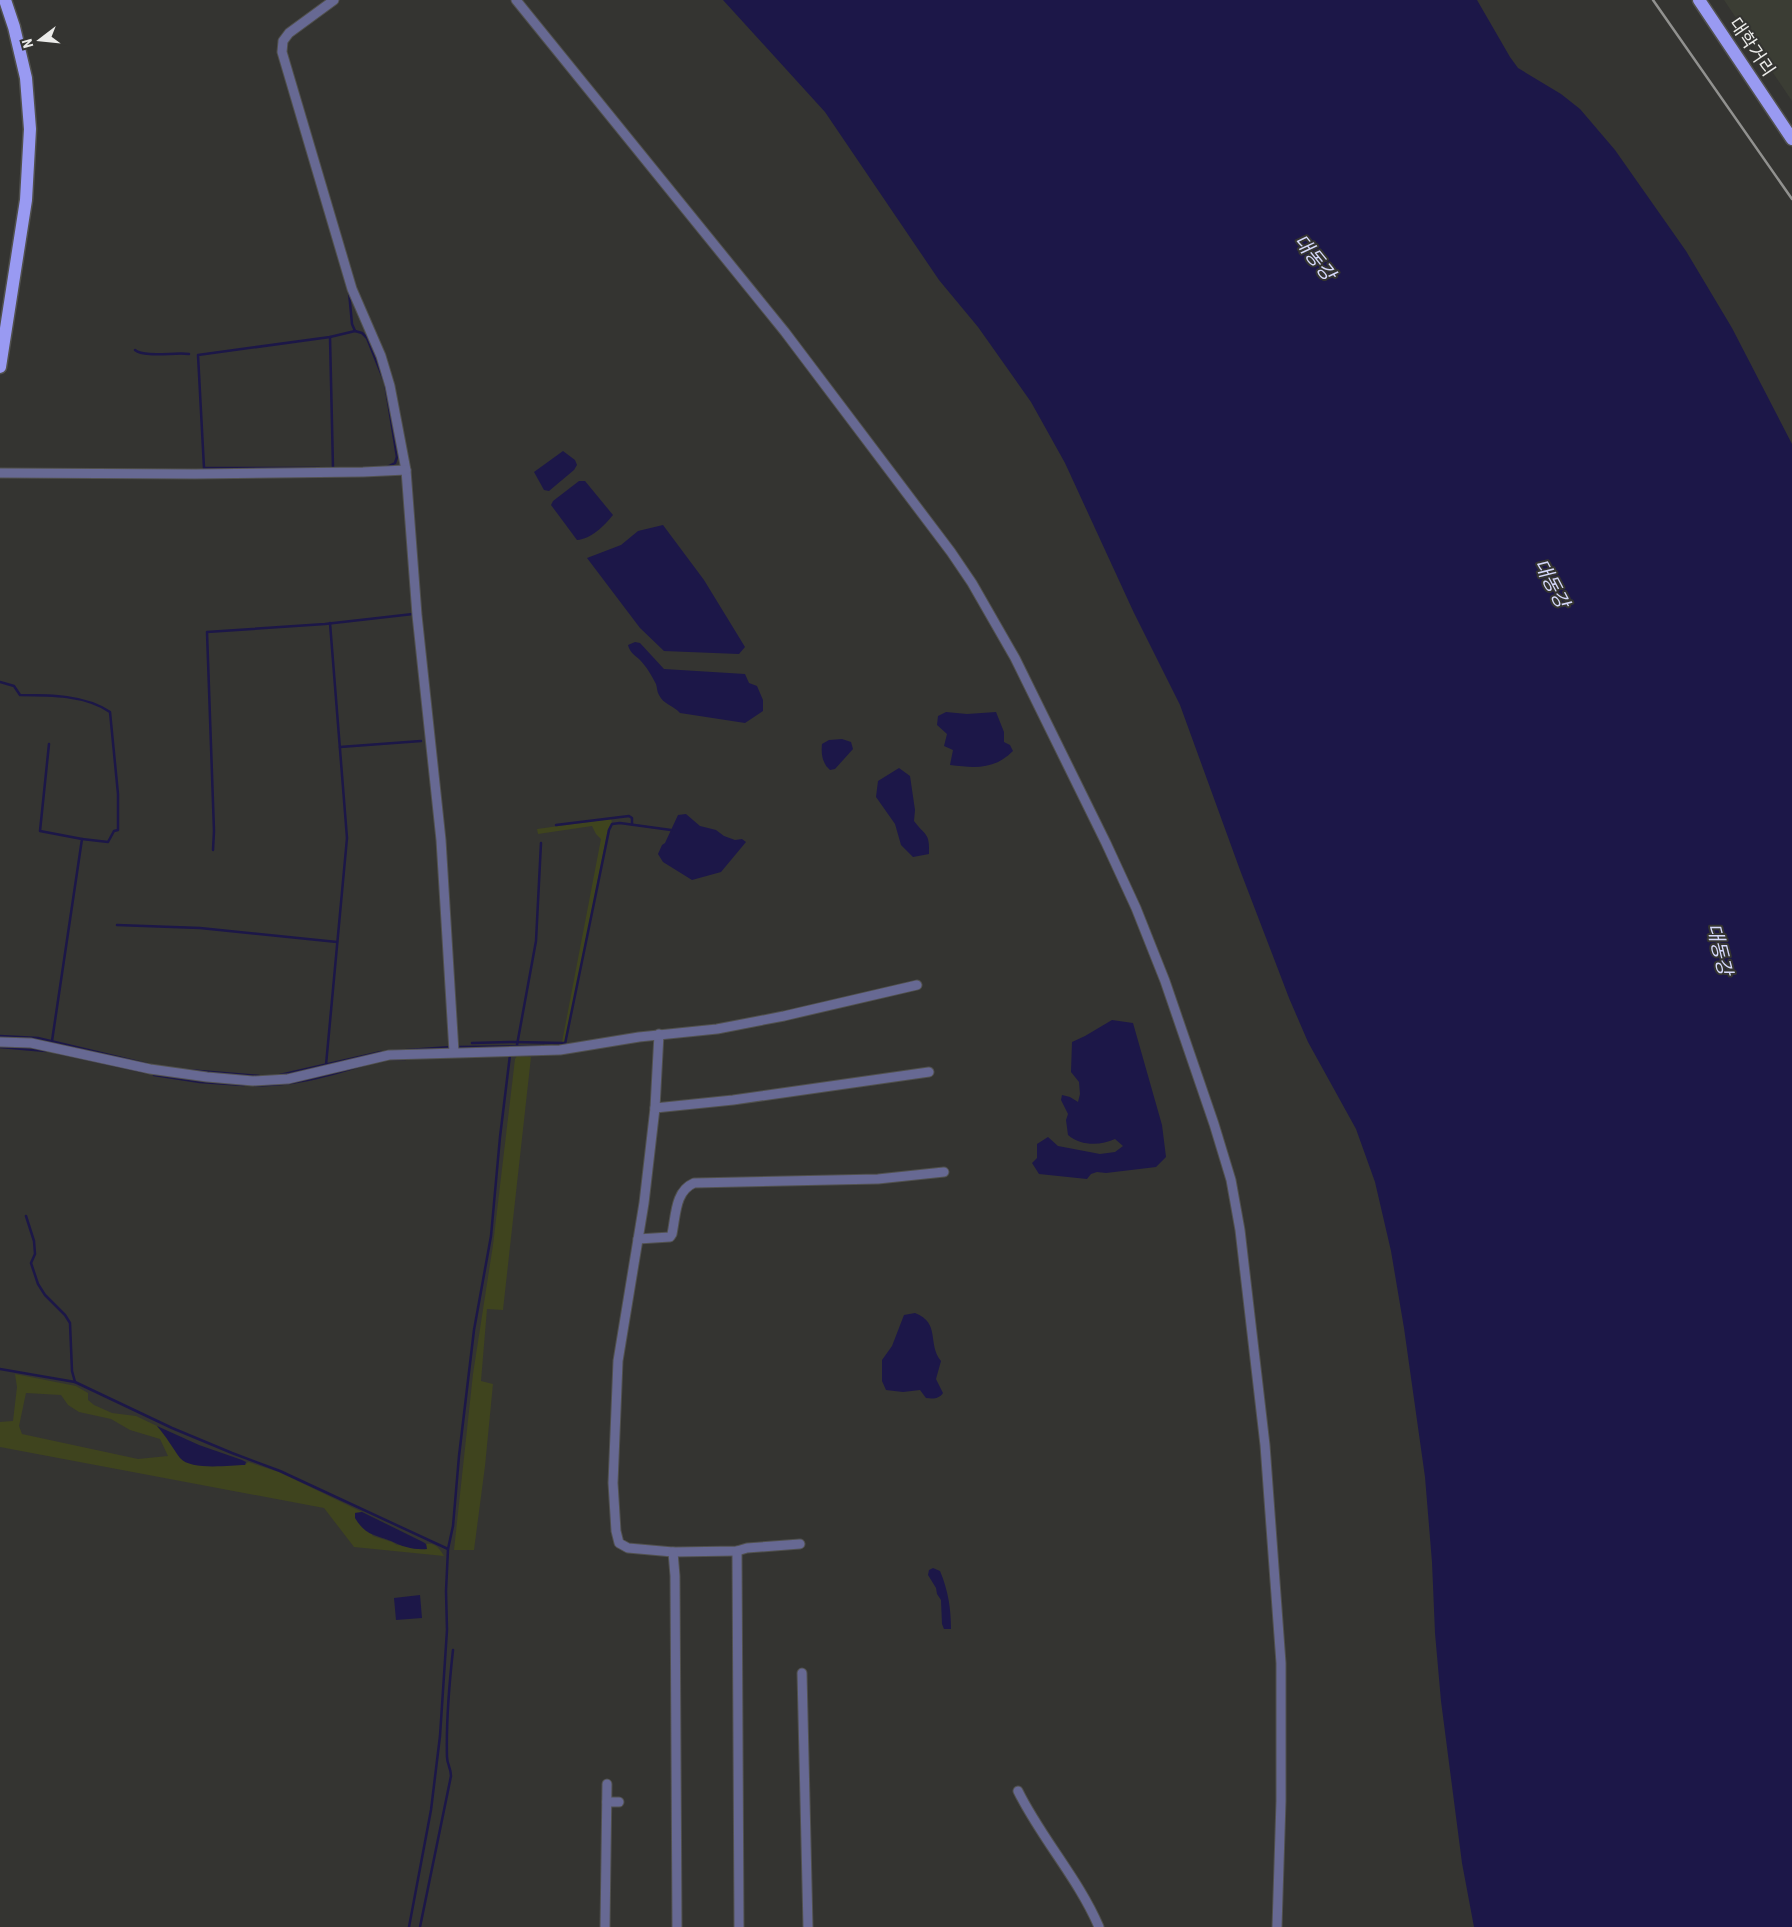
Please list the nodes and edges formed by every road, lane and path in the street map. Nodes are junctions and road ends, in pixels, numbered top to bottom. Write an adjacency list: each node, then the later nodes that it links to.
1 (5, 0): 6 (main road)
2 (334, 0): 7 (street)
3 (516, 0): 30 (street)
4 (1699, 0): 5 (main road, 대학거리)
5 (1792, 139)
6 (0, 367)
7 (406, 470): 8 (street); 12 (street)
8 (0, 473)
9 (917, 986): 10 (street)
10 (659, 1034): 12 (street); 14 (street)
11 (0, 1042): 12 (street)
12 (454, 1052)
13 (929, 1072): 14 (street)
14 (655, 1108): 16 (street)
15 (944, 1172): 16 (street)
16 (638, 1239): 19 (street)
17 (800, 1544): 18 (street)
18 (737, 1551): 19 (street); 27 (street)
19 (673, 1552): 26 (street)
20 (802, 1673): 28 (street)
21 (607, 1784): 23 (street)
22 (1018, 1791): 29 (street)
23 (607, 1802): 24 (street); 25 (street)
24 (619, 1802)
25 (605, 1927)
26 (676, 1927)
27 (738, 1927)
28 (808, 1927)
29 (1099, 1927)
30 (1277, 1927)

